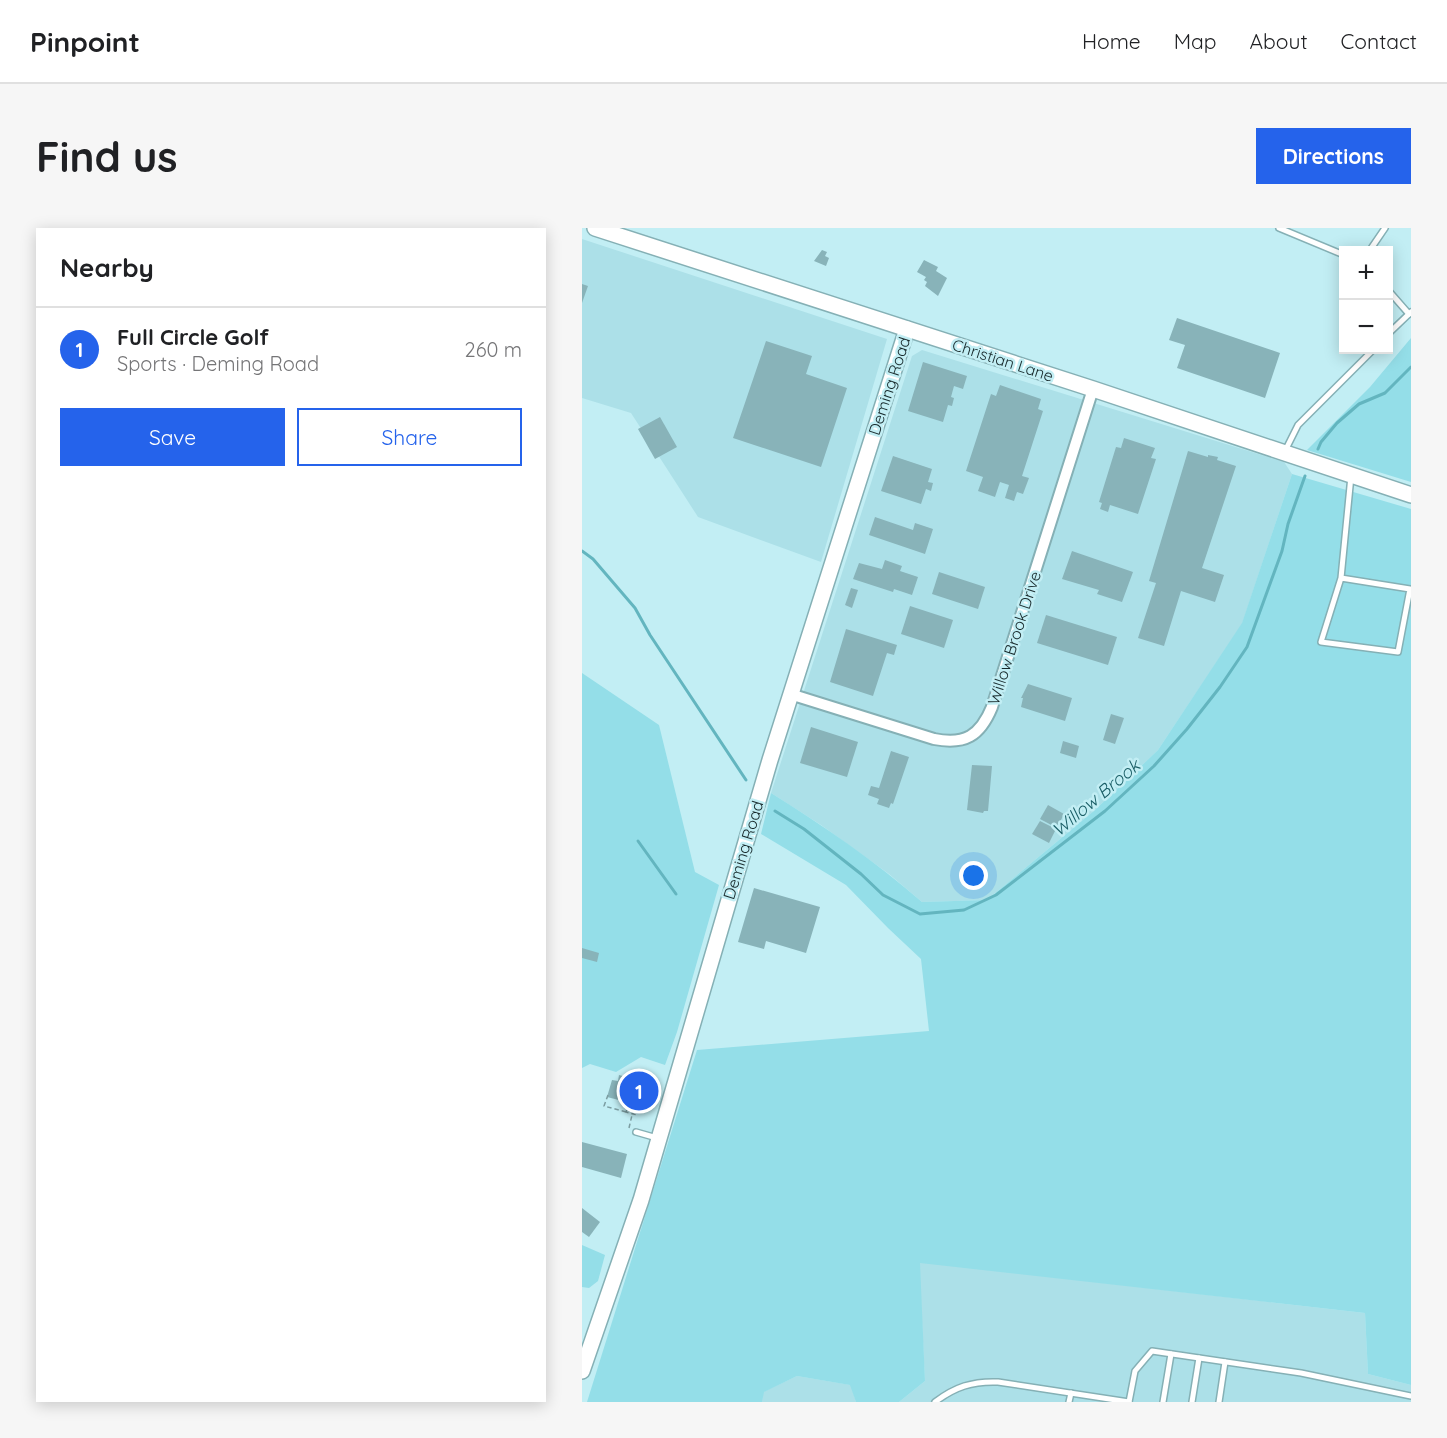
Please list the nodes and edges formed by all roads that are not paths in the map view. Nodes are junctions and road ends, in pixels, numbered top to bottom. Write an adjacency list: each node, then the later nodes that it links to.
1 (595, 228): 8 (street, Christian Lane)
2 (1279, 228): 5 (lane)
3 (1385, 228): 4 (lane)
4 (1373, 246)
5 (1339, 253)
6 (1393, 294): 7 (lane)
7 (1410, 313): 9 (lane)
8 (908, 329): 11 (street, Christian Lane); 16 (street, Deming Road)
9 (1393, 330)
10 (1369, 354): 12 (lane)
11 (1093, 388): 12 (street, Christian Lane); 16 (street, Willow Brook Drive)
12 (1285, 453): 13 (street, Christian Lane)
13 (1351, 474): 14 (street, Christian Lane); 15 (lane)
14 (1411, 495)
15 (1341, 578): 15 (lane)
16 (790, 694): 18 (street, Deming Road)
17 (636, 1132): 18 (lane)
18 (659, 1138): 22 (street, Deming Road)
19 (1171, 1354): 20 (lane); 27 (lane); 28 (lane)
20 (1199, 1358): 21 (lane); 29 (lane)
21 (1225, 1362): 24 (lane); 30 (lane)
22 (582, 1371)
23 (1071, 1393): 25 (lane); 26 (lane); 27 (lane)
24 (1411, 1396)
25 (934, 1402)
26 (1069, 1402)
27 (1129, 1402)
28 (1163, 1402)
29 (1192, 1402)
30 (1219, 1402)

